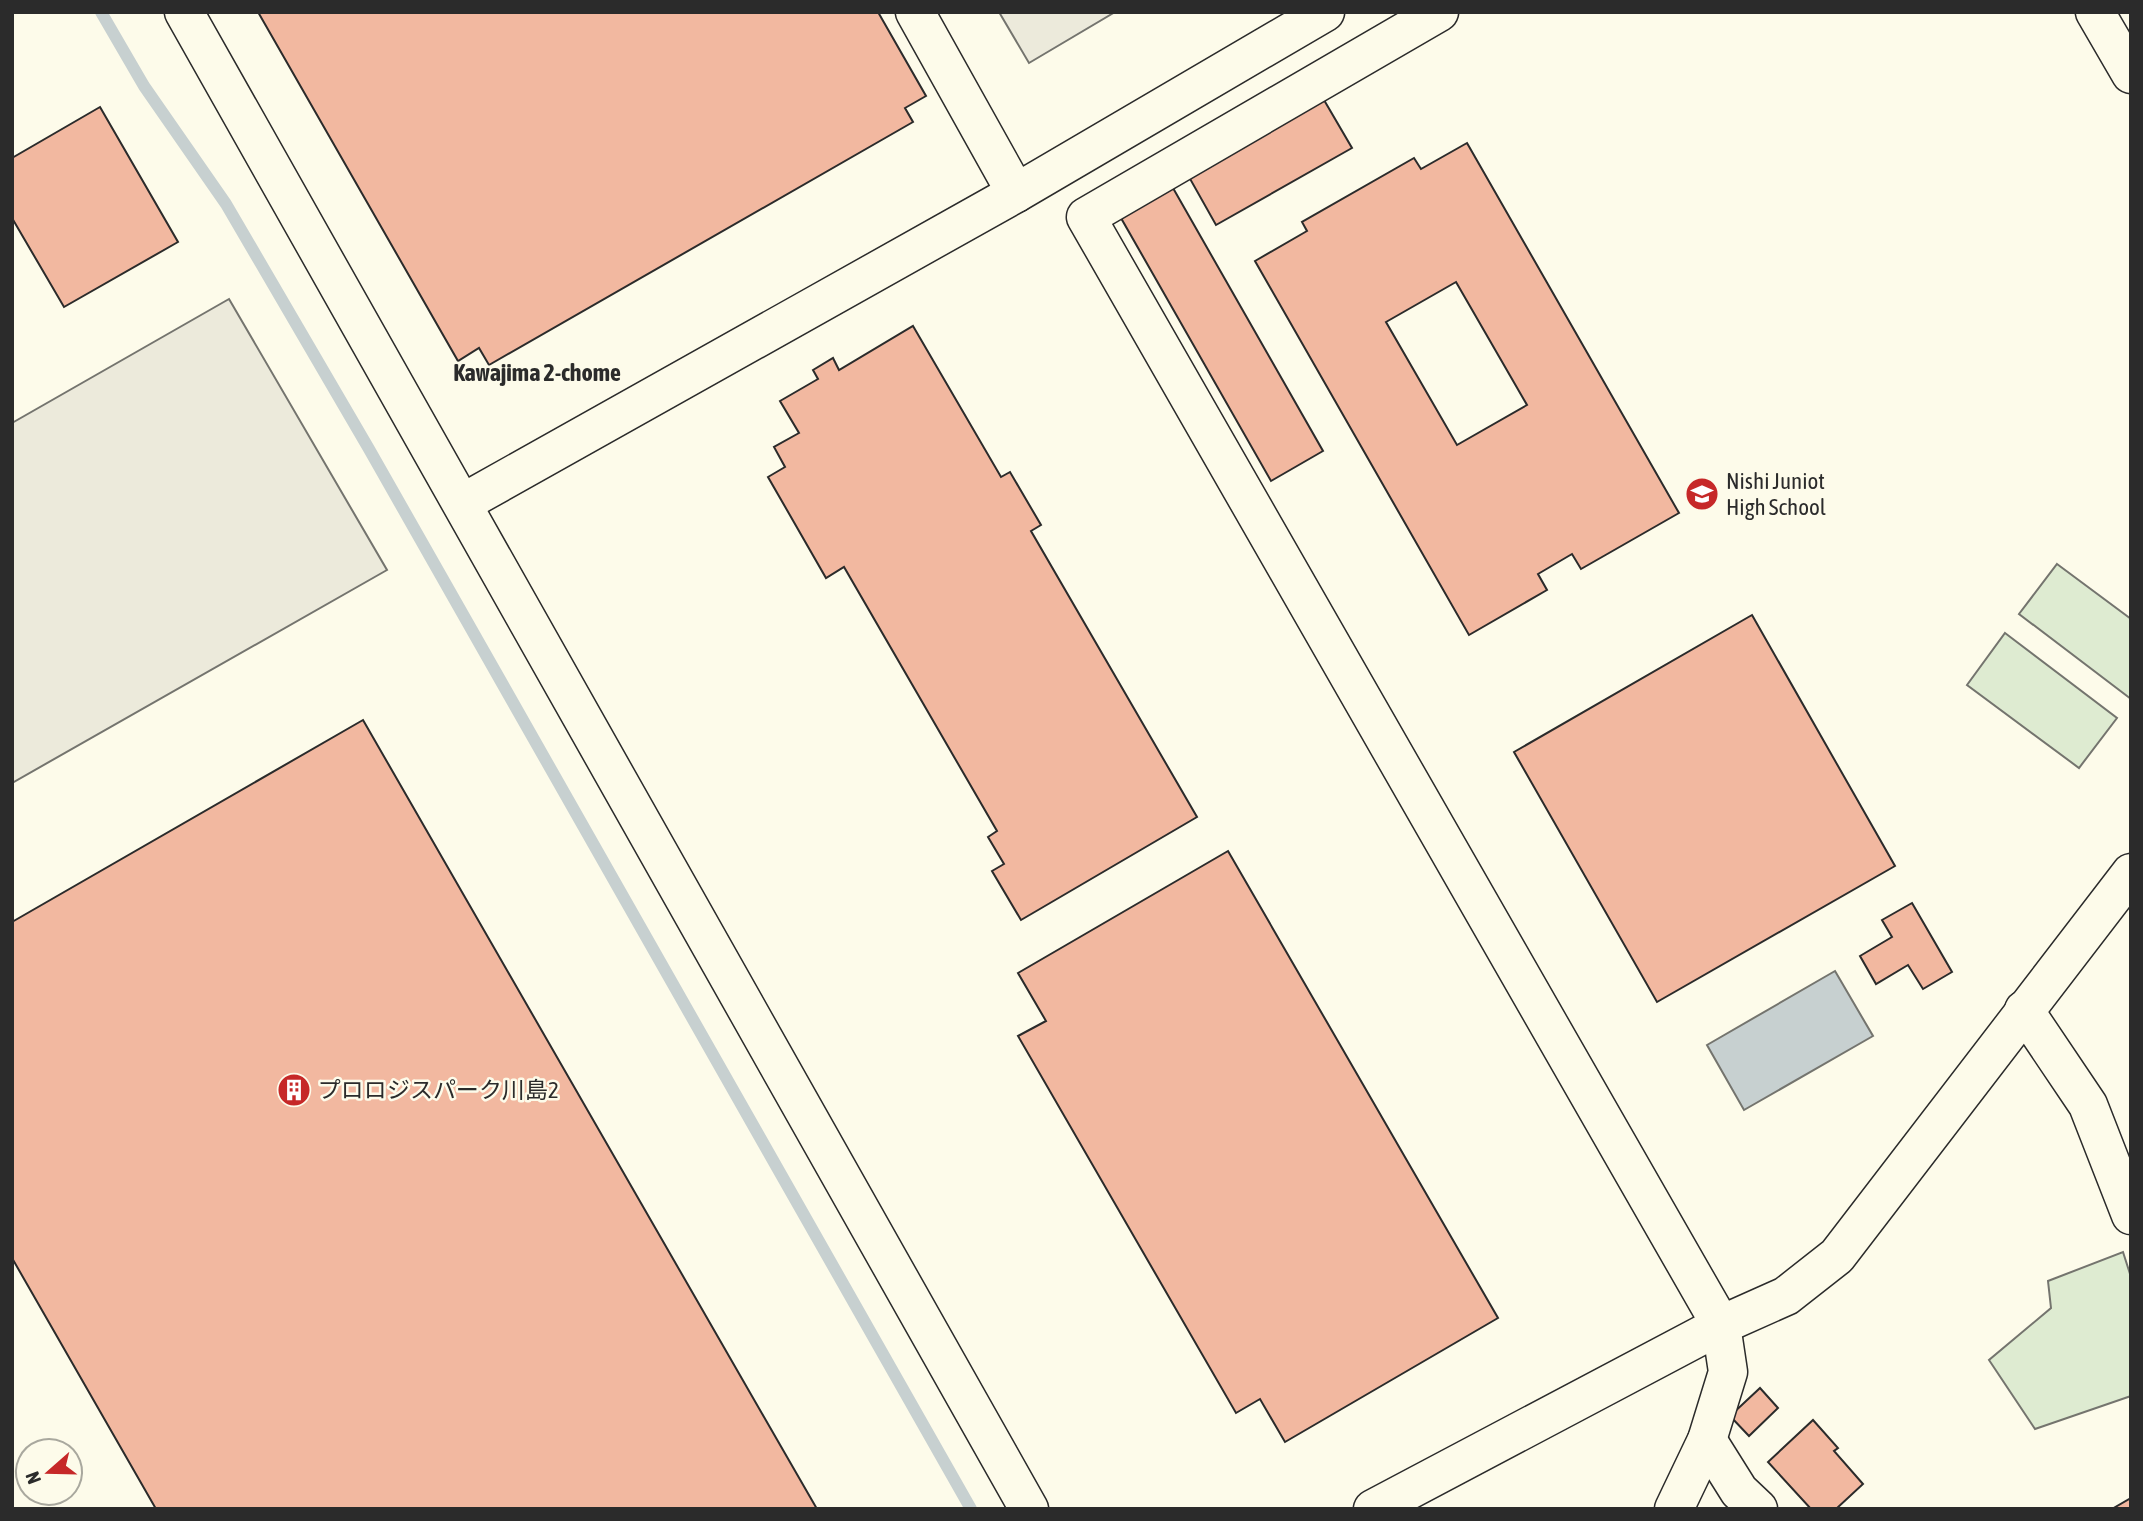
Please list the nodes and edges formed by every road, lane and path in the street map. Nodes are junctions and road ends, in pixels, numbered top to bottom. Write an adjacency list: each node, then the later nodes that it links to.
1 (184, 12): 8 (street)
2 (915, 12): 7 (street)
3 (1325, 12): 7 (street)
4 (1439, 12): 12 (street)
5 (2095, 12): 6 (street)
6 (2131, 74)
7 (1016, 192): 8 (street)
8 (463, 503): 14 (street)
9 (2131, 873): 10 (street)
10 (2024, 1010): 11 (street); 12 (street)
11 (2131, 1215)
12 (1721, 1325): 13 (street); 15 (street)
13 (1707, 1440): 16 (street); 17 (street)
14 (1029, 1509)
15 (1373, 1509)
16 (1674, 1509)
17 (1758, 1509)

